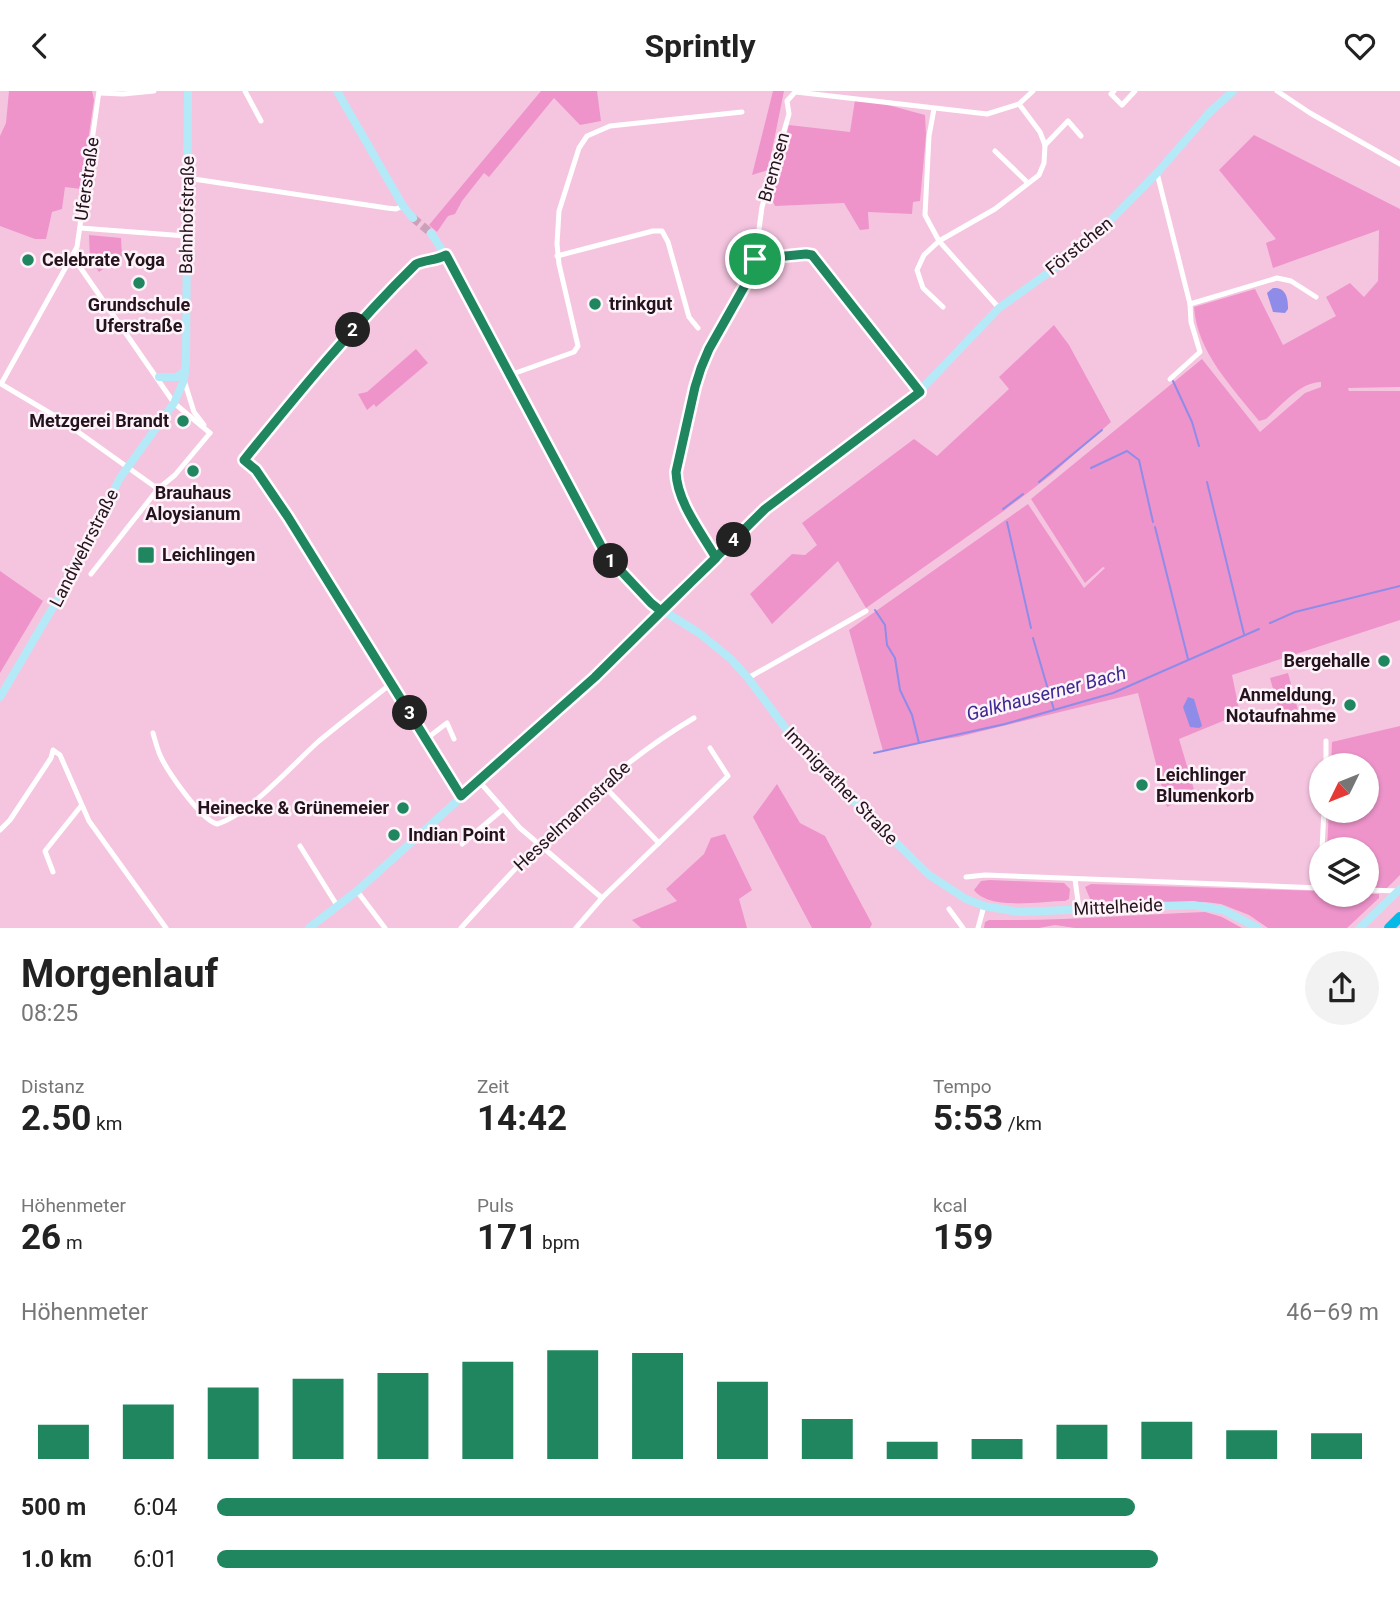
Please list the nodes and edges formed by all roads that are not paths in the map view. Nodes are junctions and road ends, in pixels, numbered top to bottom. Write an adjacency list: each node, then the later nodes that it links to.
1 (154, 91): 11 (street)
2 (188, 91): 23 (main road, Bahnhofstraße)
3 (245, 91): 17 (street)
4 (337, 91): 25 (main road)
5 (875, 91): 13 (street)
6 (1033, 91): 14 (street)
7 (1114, 91): 8 (street)
8 (1135, 91)
9 (1232, 91): 22 (main road, Förstchen)
10 (1277, 91): 21 (street)
11 (99, 92): 27 (street, Uferstraße)
12 (796, 92): 13 (street); 34 (street, Bremsen)
13 (873, 101): 15 (street)
14 (1019, 104): 15 (street); 19 (street)
15 (934, 109): 30 (street)
16 (742, 112): 32 (street)
17 (261, 121)
18 (1081, 135): 19 (street)
19 (1045, 145): 24 (street)
20 (995, 151): 24 (street)
21 (1400, 164)
22 (1157, 173): 36 (street); 38 (main road, Förstchen)
23 (187, 178): 25 (street); 29 (main road, Bahnhofstraße)
24 (1028, 183): 30 (street)
25 (403, 206): 26 (main road)
26 (413, 218)
27 (80, 227): 29 (street); 33 (street, Uferstraße)
28 (431, 233): 31 (main road, Immigrather Straße)
29 (186, 236): 40 (main road, Bahnhofstraße)
30 (939, 241): 37 (street); 38 (street)
31 (446, 255): 41 (main road, Immigrather Straße); 55 (street)
32 (558, 256): 39 (street); 41 (street)
33 (73, 257): 42 (street); 44 (street, Uferstraße)
34 (755, 259): 45 (street); 50 (street, Bremsen)
35 (1316, 297): 36 (street)
36 (1190, 305): 43 (street)
37 (943, 307)
38 (999, 308): 45 (main road, Förstchen)
39 (698, 328)
40 (185, 375): 42 (main road); 46 (main road, Bahnhofstraße); 47 (street, Bahnhofstraße)
41 (510, 375): 52 (main road, Immigrather Straße)
42 (159, 377): 46 (street)
43 (1170, 379)
44 (1, 384): 48 (street)
45 (920, 392): 50 (main road, Förstchen)
46 (174, 403): 47 (street); 48 (main road, Landwehrstraße)
47 (210, 433): 49 (street)
48 (127, 467): 49 (street); 56 (main road, Landwehrstraße)
49 (158, 489): 51 (street)
50 (716, 558): 52 (main road, Förstchen)
51 (91, 574)
52 (661, 611): 54 (main road, Immigrather Straße); 64 (main road, Förstchen)
53 (866, 611): 54 (street)
54 (748, 677): 82 (main road, Immigrather Straße)
55 (392, 683): 58 (street); 59 (street)
56 (0, 697)
57 (694, 718): 65 (street, Hesselmannstraße)
58 (153, 733)
59 (426, 739): 60 (street); 66 (street)
60 (454, 739)
61 (1326, 741): 63 (street)
62 (710, 748): 70 (street)
63 (1326, 753)
64 (478, 780): 66 (main road, Förstchen); 68 (street)
65 (602, 784): 70 (street); 72 (street, Hesselmannstraße)
66 (461, 796): 78 (main road, Förstchen)
67 (81, 806): 69 (street); 74 (street); 88 (street)
68 (502, 810): 71 (street); 72 (street)
69 (0, 830)
70 (659, 843): 81 (street)
71 (462, 844)
72 (539, 844): 81 (street); 91 (street, Hesselmannstraße)
73 (300, 846): 83 (street)
74 (53, 872)
75 (966, 877): 76 (street)
76 (1075, 879): 77 (street); 85 (street)
77 (1309, 888)
78 (356, 891): 83 (main road, Förstchen); 90 (street)
79 (1379, 891): 80 (street)
80 (1398, 892): 95 (main road)
81 (602, 898): 92 (street)
82 (984, 906): 85 (main road, Mittelheide); 94 (street)
83 (338, 907): 89 (main road, Förstchen)
84 (949, 909): 93 (street)
85 (1079, 909): 87 (main road, Mittelheide)
86 (1400, 917): 96 (highway)
87 (1254, 926)
88 (166, 928)
89 (309, 928)
90 (385, 928)
91 (461, 928)
92 (576, 928)
93 (963, 928)
94 (978, 928)
95 (1360, 928)
96 (1389, 928)

